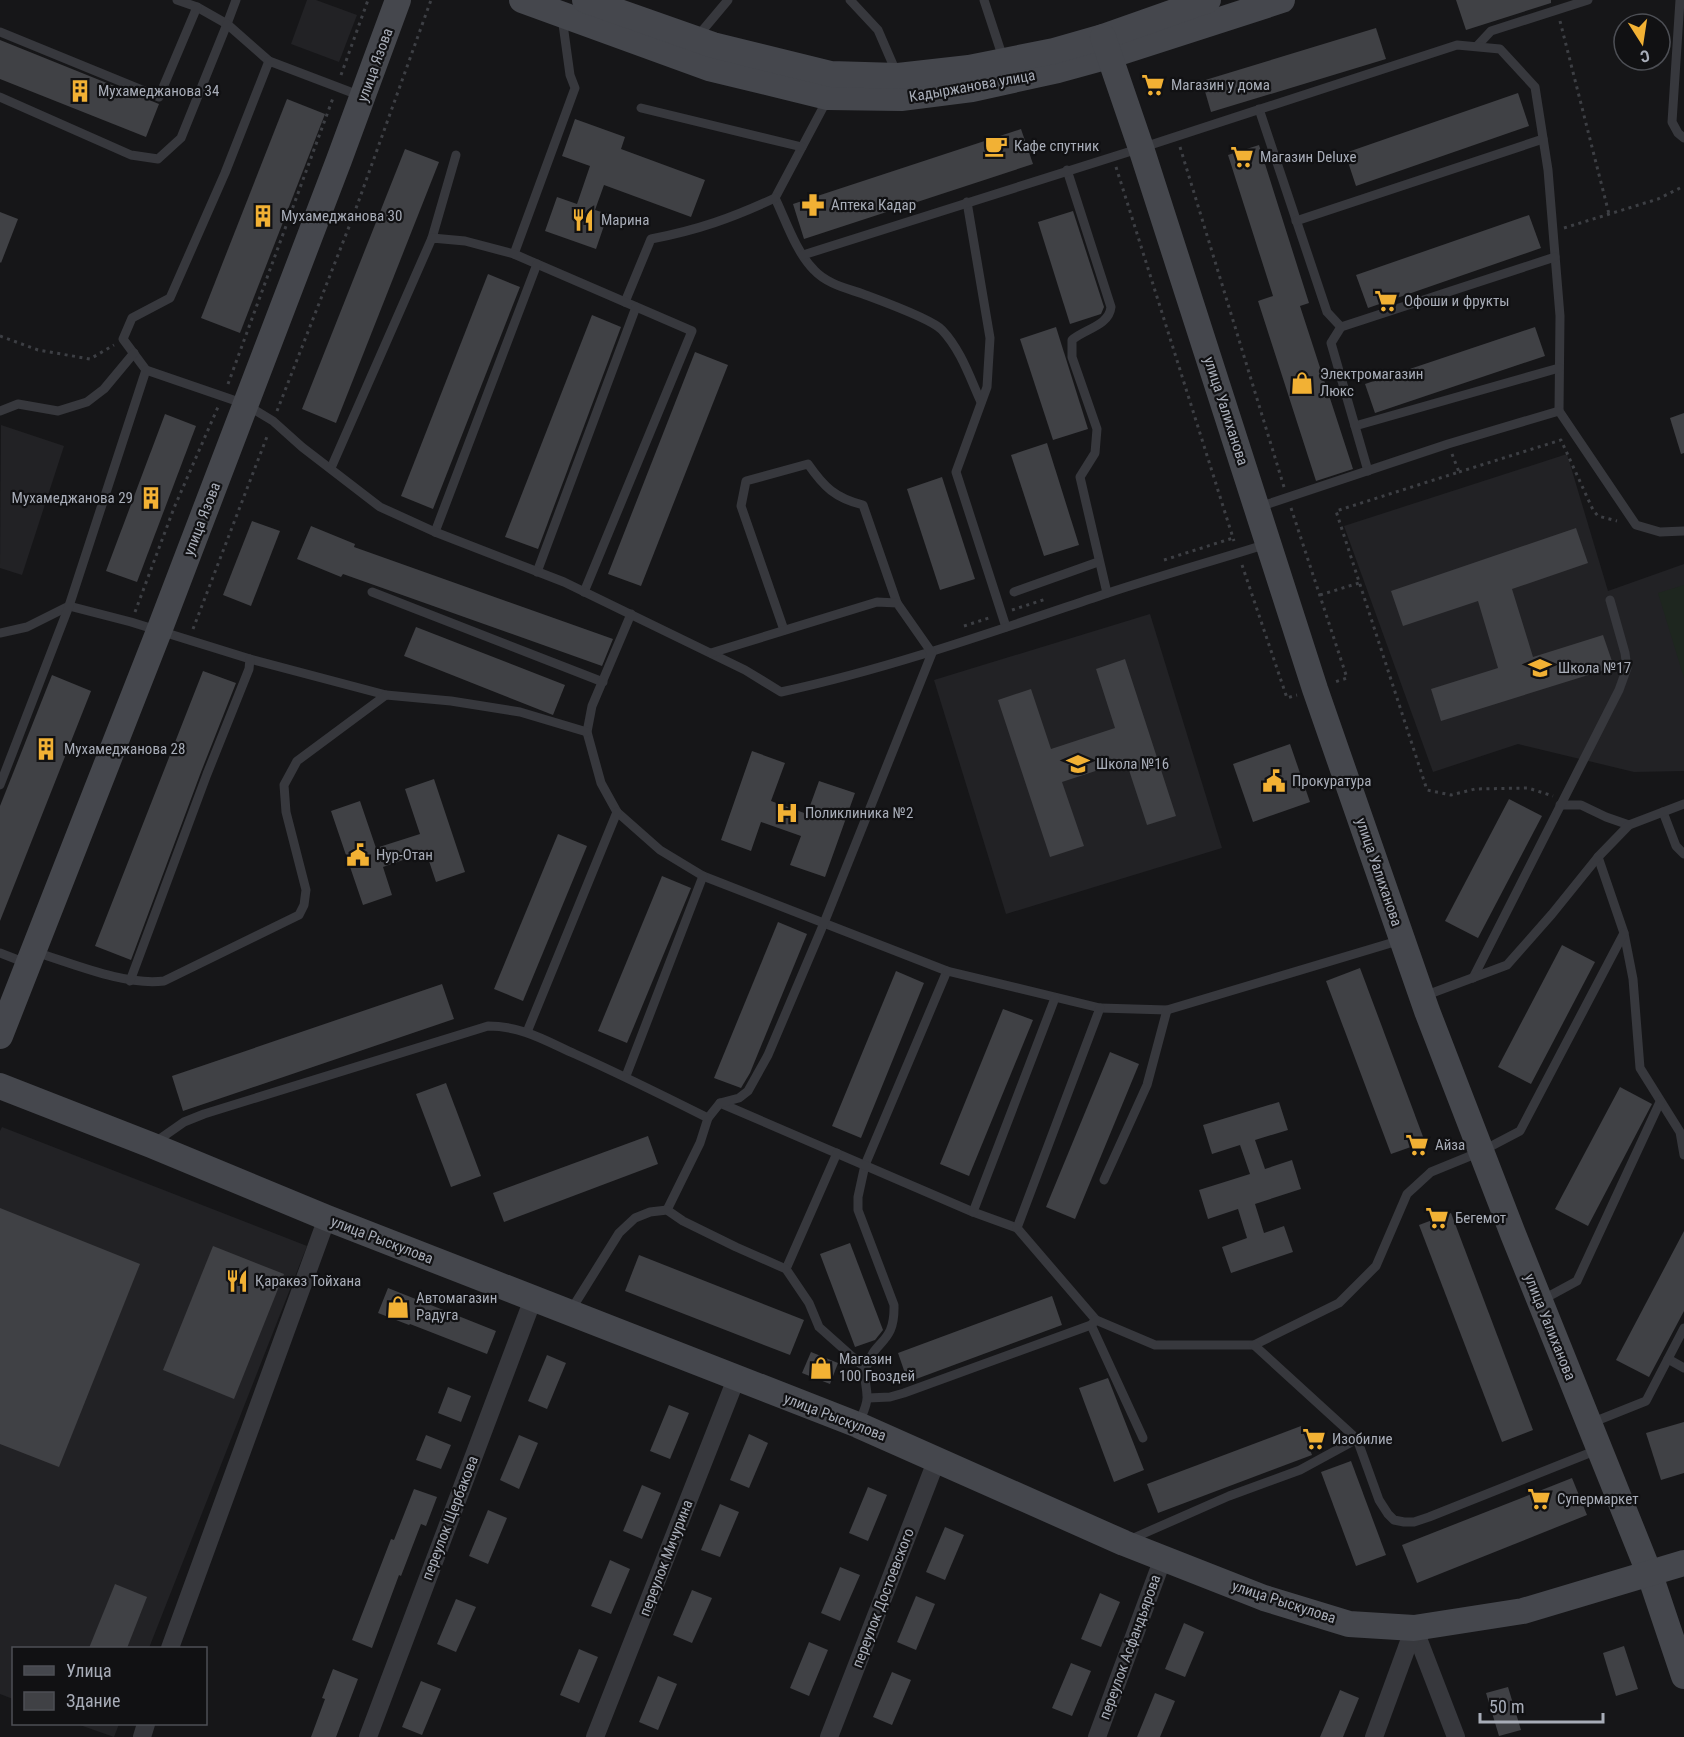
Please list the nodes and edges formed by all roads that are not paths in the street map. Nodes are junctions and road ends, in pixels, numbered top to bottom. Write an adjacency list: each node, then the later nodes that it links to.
1 (177, 0): 13 (lane)
2 (236, 0): 15 (lane)
3 (398, 0): 23 (street, улица Язова)
4 (522, 0): 14 (street, Кадыржанова улица)
5 (585, 0): 19 (street, Кадыржанова улица)
6 (728, 0): 19 (lane)
7 (850, 0): 22 (lane)
8 (984, 0): 21 (lane)
9 (1208, 0): 18 (street, Кадыржанова улица)
10 (1282, 0): 18 (street, Кадыржанова улица)
11 (1588, 0): 17 (lane)
12 (1680, 0): 28 (lane)
13 (197, 7): 15 (lane); 16 (lane)
14 (561, 13): 19 (street, Кадыржанова улица); 38 (lane)
15 (227, 24): 20 (lane); 24 (lane)
16 (0, 32)
17 (1477, 46): 27 (lane); 29 (lane)
18 (1106, 47): 21 (street, Кадыржанова улица); 25 (street, Кадыржанова улица); 31 (street, улица Уалиханова)
19 (690, 49): 22 (street, Кадыржанова улица); 25 (street, Кадыржанова улица)
20 (269, 61): 23 (lane); 45 (lane)
21 (1004, 61): 22 (street, Кадыржанова улица)
22 (898, 76)
23 (363, 96): 48 (street, улица Язова)
24 (0, 97)
25 (828, 98): 30 (lane)
26 (641, 108): 30 (lane)
27 (1259, 109): 31 (lane); 36 (lane)
28 (1684, 138)
29 (1543, 139): 36 (lane); 40 (lane)
30 (802, 147): 34 (lane)
31 (1141, 148): 33 (lane); 55 (street, улица Уалиханова)
32 (456, 155): 37 (lane)
33 (1067, 170): 35 (lane); 59 (lane)
34 (775, 198): 39 (lane); 42 (lane)
35 (967, 202): 39 (lane); 49 (lane)
36 (1296, 221): 44 (lane)
37 (432, 238): 38 (lane); 53 (lane)
38 (514, 254): 41 (lane)
39 (803, 255): 49 (lane)
40 (1555, 257): 44 (lane); 46 (lane)
41 (537, 264): 42 (lane); 57 (lane)
42 (625, 302): 43 (lane)
43 (636, 307): 60 (lane); 62 (lane)
44 (1341, 327): 52 (lane)
45 (134, 352): 47 (lane); 50 (lane)
46 (1559, 368): 51 (lane); 52 (lane)
47 (146, 370): 48 (lane); 67 (lane)
48 (234, 400): 53 (lane); 71 (street, улица Язова)
49 (981, 402): 69 (lane)
50 (0, 411)
51 (1559, 411): 54 (lane); 56 (lane)
52 (1355, 426): 54 (lane)
53 (331, 468): 57 (lane)
54 (1368, 471): 55 (lane)
55 (1257, 507): 58 (street, улица Уалиханова)
56 (1684, 531)
57 (435, 532): 60 (lane)
58 (1269, 543): 64 (lane); 90 (street, улица Уалиханова)
59 (1098, 562): 63 (lane); 64 (lane)
60 (537, 572): 62 (lane)
61 (372, 592): 76 (lane)
62 (584, 592): 68 (lane)
63 (1014, 592)
64 (1107, 593): 69 (lane)
65 (1610, 600): 80 (lane)
66 (897, 603): 70 (lane); 70 (lane); 74 (lane)
67 (69, 606): 71 (lane); 72 (lane); 79 (lane)
68 (631, 614): 73 (lane); 76 (lane)
69 (1006, 627): 74 (lane)
70 (784, 630): 73 (lane)
71 (159, 631): 75 (lane); 92 (street, улица Язова)
72 (0, 633)
73 (711, 653): 74 (lane)
74 (932, 653): 88 (lane)
75 (249, 659): 77 (lane); 95 (lane)
76 (603, 682): 78 (lane)
77 (386, 695): 78 (lane); 95 (lane)
78 (587, 732): 82 (lane)
79 (0, 785)
80 (1562, 802): 84 (lane); 94 (lane)
81 (1684, 804): 83 (lane)
82 (617, 812): 87 (lane); 100 (lane)
83 (1663, 812): 84 (lane); 85 (lane)
84 (1629, 825): 86 (lane)
85 (1684, 854)
86 (1598, 857): 89 (lane); 94 (lane)
87 (703, 876): 88 (lane); 102 (lane)
88 (824, 923): 93 (lane); 105 (lane)
89 (1624, 933): 104 (lane); 108 (lane)
90 (1403, 939): 96 (street, улица Уалиханова); 99 (lane)
91 (0, 953): 92 (lane)
92 (31, 958): 95 (lane); 101 (street, улица Язова)
93 (947, 971): 97 (lane); 111 (lane)
94 (1473, 978): 96 (lane)
95 (130, 981)
96 (1422, 996): 108 (street, улица Уалиханова)
97 (1054, 998): 98 (lane); 114 (lane)
98 (1100, 1008): 99 (lane); 116 (lane)
99 (1167, 1010): 112 (lane)
100 (527, 1032): 102 (lane); 107 (lane)
101 (0, 1036)
102 (626, 1076): 106 (lane)
103 (0, 1086): 107 (street, улица Рыскулова)
104 (1660, 1102): 110 (lane); 119 (lane)
105 (720, 1103): 106 (lane); 109 (lane)
106 (708, 1118): 113 (lane)
107 (151, 1145): 115 (street, улица Рыскулова)
108 (1480, 1152): 119 (street, улица Уалиханова); 123 (lane)
109 (837, 1154): 111 (lane); 117 (lane)
110 (1684, 1155)
111 (865, 1166): 114 (lane); 125 (lane)
112 (1104, 1180)
113 (667, 1210): 117 (lane); 120 (lane)
114 (972, 1212): 116 (lane)
115 (327, 1218): 118 (street, улица Рыскулова); 140 (street)
116 (1017, 1228): 121 (lane)
117 (786, 1269): 125 (lane)
118 (533, 1299): 120 (street, улица Рыскулова); 142 (street, переулок Щербакова)
119 (1540, 1301): 129 (street, улица Уалиханова)
120 (569, 1313): 127 (street, улица Рыскулова)
121 (1094, 1322): 123 (lane); 128 (lane); 131 (lane)
122 (1684, 1328): 124 (lane)
123 (1254, 1345): 132 (lane)
124 (1668, 1359): 126 (lane); 129 (lane)
125 (865, 1368): 128 (lane)
126 (1684, 1368)
127 (736, 1379): 130 (street, улица Рыскулова); 143 (street, переулок Мичурина)
128 (868, 1398): 130 (lane)
129 (1589, 1424): 133 (street, улица Уалиханова)
130 (858, 1425): 134 (street, улица Рыскулова)
131 (1143, 1438)
132 (1357, 1439): 133 (lane); 135 (lane)
133 (1599, 1449): 138 (street, улица Уалиханова)
134 (937, 1458): 135 (street, улица Рыскулова); 144 (street, переулок Достоевского)
135 (1124, 1543): 136 (street, улица Рыскулова)
136 (1163, 1558): 139 (street, улица Рыскулова); 145 (street, переулок Асфандьярова)
137 (1684, 1563): 138 (street, улица Рыскулова)
138 (1650, 1575): 139 (street, улица Рыскулова); 141 (street, улица Уалиханова)
139 (1414, 1628): 146 (street); 147 (street)
140 (170, 1647)
141 (1684, 1676)
142 (368, 1737)
143 (595, 1737)
144 (829, 1737)
145 (1096, 1737)
146 (1374, 1737)
147 (1456, 1737)

